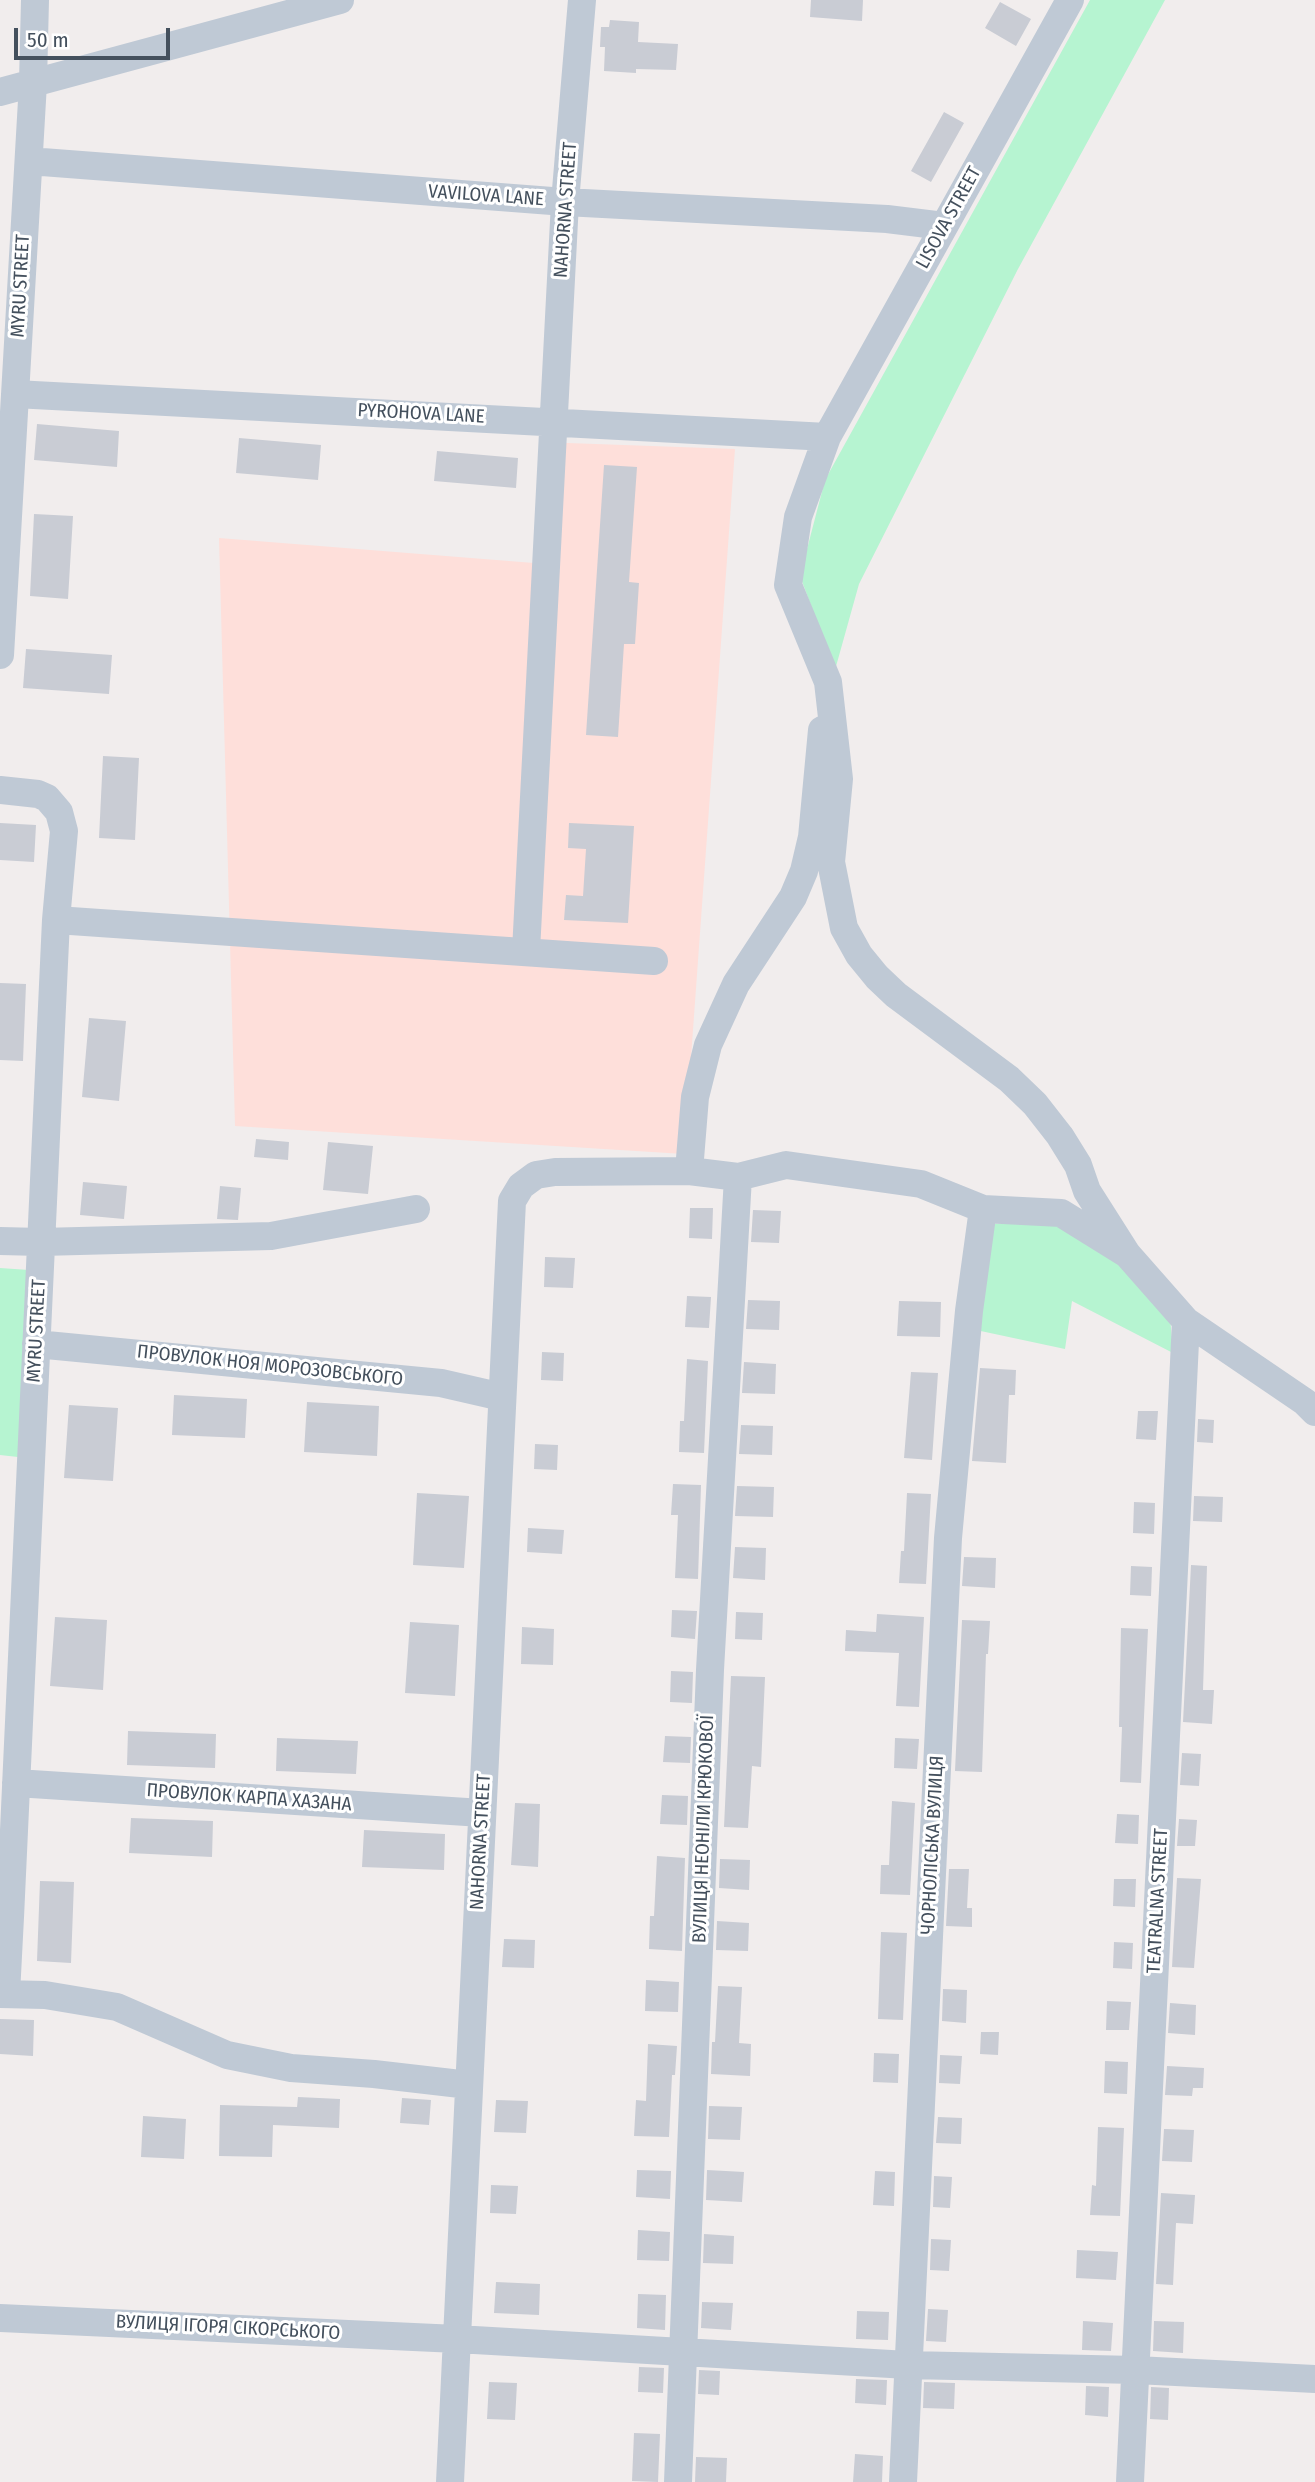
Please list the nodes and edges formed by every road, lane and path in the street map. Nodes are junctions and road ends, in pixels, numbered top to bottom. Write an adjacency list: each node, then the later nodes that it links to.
1 (35, 0): 5 (street, MYRU STREET)
2 (340, 0): 5 (street)
3 (582, 0): 8 (street, NAHORNA STREET)
4 (1070, 0): 9 (street, LISOVA STREET)
5 (33, 83): 6 (street); 7 (street, MYRU STREET)
6 (0, 92)
7 (29, 161): 8 (street, VAVILOVA LANE); 10 (street, MYRU STREET)
8 (565, 202): 9 (street, VAVILOVA LANE); 11 (street, NAHORNA STREET)
9 (944, 226): 12 (street, LISOVA STREET)
10 (15, 394): 11 (street, PYROHOVA LANE); 13 (street, MYRU STREET)
11 (555, 421): 12 (street, PYROHOVA LANE); 17 (street, NAHORNA STREET)
12 (827, 437): 14 (street, LISOVA STREET)
13 (0, 655)
14 (828, 682): 19 (street); 21 (street)
15 (0, 790): 16 (street, MYRU STREET)
16 (56, 920): 17 (street); 26 (street, MYRU STREET)
17 (526, 951): 18 (street)
18 (654, 961)
19 (690, 1171): 20 (street); 30 (street, NAHORNA STREET)
20 (738, 1177): 23 (street); 39 (street, ВУЛИЦЯ НЕОНІЛИ КРЮКОВОЇ)
21 (1082, 1177): 24 (street); 27 (street)
22 (416, 1209): 26 (street)
23 (983, 1209): 24 (street); 40 (street, ЧОРНОЛІСЬКА ВУЛИЦЯ)
24 (1061, 1213): 27 (street)
25 (0, 1241): 26 (street)
26 (41, 1242): 29 (street, MYRU STREET)
27 (1127, 1254): 28 (street)
28 (1186, 1321): 31 (street); 41 (street, TEATRALNA STREET)
29 (36, 1344): 30 (street, ПРОВУЛОК НОЯ МОРОЗОВСЬКОГО); 32 (street, MYRU STREET)
30 (502, 1397): 33 (street, NAHORNA STREET)
31 (1315, 1412)
32 (16, 1783): 33 (street, ПРОВУЛОК КАРПА ХАЗАНА); 34 (street, MYRU STREET)
33 (482, 1813): 36 (street, NAHORNA STREET)
34 (5, 1917): 35 (street, MYRU STREET)
35 (3, 1994): 36 (street)
36 (469, 2085): 38 (street, NAHORNA STREET)
37 (0, 2318): 38 (street, ВУЛИЦЯ ІГОРЯ СІКОРСЬКОГО)
38 (457, 2339): 39 (street, ВУЛИЦЯ ІГОРЯ СІКОРСЬКОГО); 43 (street, NAHORNA STREET)
39 (683, 2351): 40 (street, ВУЛИЦЯ ІГОРЯ СІКОРСЬКОГО); 44 (street, ВУЛИЦЯ НЕОНІЛИ КРЮКОВОЇ)
40 (908, 2365): 41 (street, ВУЛИЦЯ ІГОРЯ СІКОРСЬКОГО); 45 (street, ЧОРНОЛІСЬКА ВУЛИЦЯ)
41 (1136, 2370): 42 (street, ВУЛИЦЯ ІГОРЯ СІКОРСЬКОГО); 46 (street, TEATRALNA STREET)
42 (1315, 2379)
43 (450, 2482)
44 (678, 2482)
45 (903, 2482)
46 (1130, 2482)

